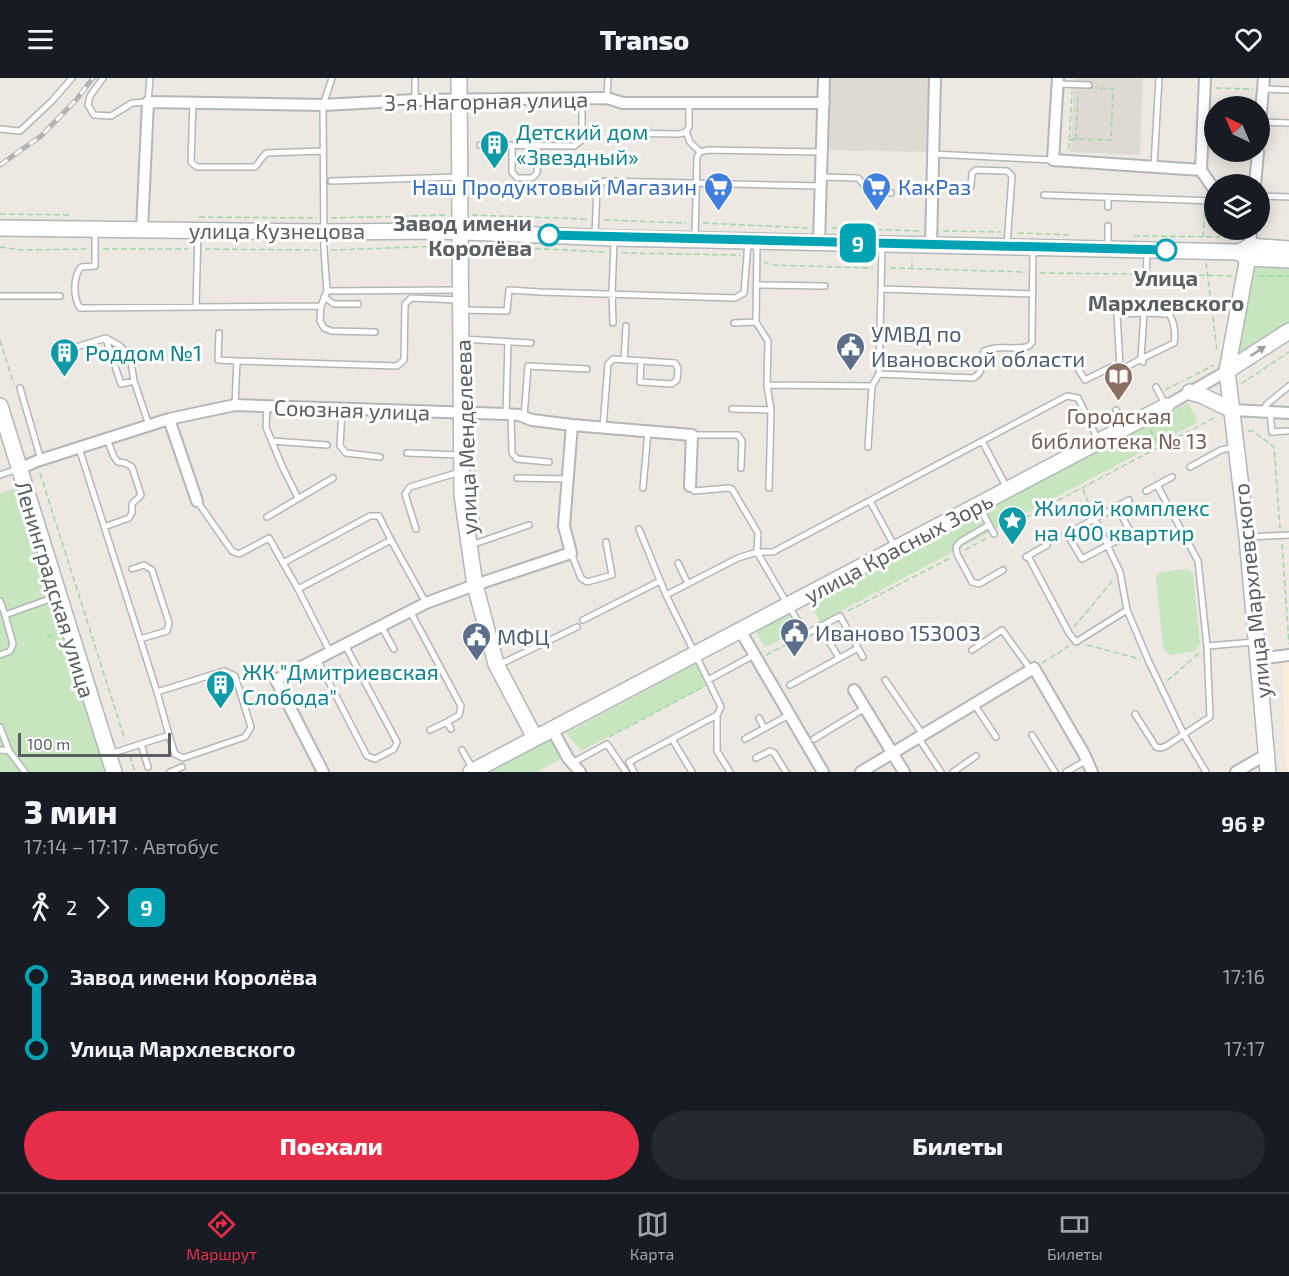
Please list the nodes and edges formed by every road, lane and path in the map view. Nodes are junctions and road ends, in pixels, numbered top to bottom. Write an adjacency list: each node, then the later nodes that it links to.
1 (72, 78): 28 (lane)
2 (103, 78): 21 (lane)
3 (150, 78): 21 (lane)
4 (332, 78): 25 (lane)
5 (415, 78): 19 (lane)
6 (459, 78): 20 (street, улица Менделеева)
7 (608, 78): 18 (lane)
8 (824, 78): 24 (street)
9 (934, 78): 39 (street)
10 (1159, 78): 42 (lane)
11 (1058, 81): 14 (lane); 41 (street)
12 (1205, 83): 13 (path); 43 (street)
13 (1263, 83): 16 (lane)
14 (1075, 86): 15 (lane); 31 (path); 32 (path)
15 (1089, 87): 31 (path)
16 (1289, 90)
17 (582, 98): 18 (street, 3-я Нагорная улица); 20 (street, 3-я Нагорная улица); 35 (lane)
18 (607, 98): 23 (street, 3-я Нагорная улица)
19 (415, 100): 20 (street, 3-я Нагорная улица); 25 (street, 3-я Нагорная улица)
20 (459, 100): 45 (street, улица Менделеева)
21 (148, 102): 22 (street, 3-я Нагорная улица); 67 (street)
22 (193, 103): 25 (street, 3-я Нагорная улица); 36 (lane)
23 (689, 103): 24 (street, 3-я Нагорная улица); 29 (lane)
24 (824, 103): 38 (street)
25 (323, 105): 36 (lane)
26 (1270, 122): 27 (lane)
27 (1289, 123)
28 (0, 129)
29 (686, 132): 30 (lane); 37 (lane)
30 (613, 133)
31 (1076, 139): 32 (path)
32 (1070, 140): 40 (path)
33 (480, 145): 34 (lane)
34 (512, 146): 35 (lane); 35 (lane)
35 (538, 146)
36 (323, 151): 63 (lane)
37 (700, 152): 38 (lane); 48 (lane)
38 (822, 152): 47 (street)
39 (933, 154): 41 (lane); 72 (street)
40 (1069, 155)
41 (1053, 160): 42 (street)
42 (1154, 167): 43 (street)
43 (1201, 170): 44 (street)
44 (1204, 174)
45 (459, 177): 46 (lane); 58 (street, улица Менделеева)
46 (330, 181)
47 (821, 182): 48 (lane); 50 (lane); 68 (street)
48 (697, 183): 60 (lane); 61 (lane)
49 (971, 186): 76 (lane)
50 (891, 193)
51 (1044, 195): 53 (lane)
52 (1270, 196): 54 (lane)
53 (1108, 197): 55 (lane); 56 (lane)
54 (1289, 197)
55 (1204, 201)
56 (1108, 207)
57 (0, 214): 59 (path)
58 (459, 214): 60 (path); 63 (path); 74 (street, улица Менделеева)
59 (71, 215)
60 (595, 219): 61 (path); 71 (lane)
61 (696, 223): 68 (path); 75 (lane)
62 (199, 224): 63 (street, улица Кузнецова); 63 (path); 67 (street, улица Кузнецова); 85 (lane)
63 (324, 225): 74 (street, улица Кузнецова); 88 (lane)
64 (1108, 226): 86 (lane)
65 (0, 228): 66 (street, улица Кузнецова)
66 (96, 229): 67 (street, улица Кузнецова); 84 (lane)
67 (142, 229)
68 (819, 235): 72 (path); 78 (street, улица Кузнецова); 80 (street, улица Кузнецова)
69 (1075, 235): 76 (path)
70 (1132, 236): 73 (path)
71 (594, 237): 74 (street, улица Кузнецова); 79 (street, улица Кузнецова)
72 (931, 238): 76 (street, улица Кузнецова); 76 (path); 78 (street, улица Кузнецова)
73 (1204, 238)
74 (460, 239): 88 (path); 107 (street, улица Менделеева)
75 (695, 239): 79 (street, улица Кузнецова); 80 (street, улица Кузнецова)
76 (1007, 240): 82 (street, улица Кузнецова)
77 (1248, 240): 87 (street, улица Кузнецова); 89 (street, улица Кузнецова); 91 (street, улица Кузнецова); 96 (street, улица Мархлевского)
78 (882, 244): 92 (lane)
79 (613, 245): 80 (path); 83 (path); 102 (lane)
80 (750, 245): 90 (lane); 102 (lane)
81 (0, 247): 84 (path)
82 (1033, 247): 86 (street, улица Кузнецова); 93 (lane)
83 (519, 248)
84 (95, 249): 85 (path); 110 (lane)
85 (198, 249): 88 (path); 110 (lane)
86 (1108, 249): 89 (street, улица Кузнецова)
87 (1289, 249)
88 (324, 250): 103 (lane)
89 (1148, 250): 94 (lane)
90 (757, 260): 92 (path); 99 (lane)
91 (1289, 261)
92 (881, 268): 93 (path); 101 (lane)
93 (1033, 272): 94 (path); 104 (lane)
94 (1146, 274): 95 (path); 98 (lane)
95 (1208, 275): 96 (path); 125 (path)
96 (1244, 276): 97 (path); 133 (street, улица Мархлевского)
97 (1289, 276)
98 (1146, 281)
99 (757, 285): 100 (lane); 112 (lane)
100 (825, 286)
101 (881, 289): 104 (lane); 135 (lane)
102 (612, 293): 107 (lane); 113 (lane)
103 (325, 294): 107 (lane); 108 (lane); 109 (lane)
104 (1032, 294): 135 (lane)
105 (0, 296): 106 (lane)
106 (60, 296)
107 (460, 300): 120 (street, улица Менделеева); 128 (lane)
108 (358, 304)
109 (321, 306): 110 (lane); 117 (lane)
110 (196, 307)
111 (1144, 312): 130 (lane); 130 (lane); 132 (lane)
112 (756, 322): 114 (lane); 139 (lane)
113 (613, 323)
114 (734, 323)
115 (626, 326): 127 (lane)
116 (1289, 331): 133 (street, улица Красных Зорь, one-way to 116)
117 (375, 332)
118 (219, 333): 128 (lane)
119 (106, 338): 124 (lane); 136 (lane); 136 (lane)
120 (460, 339): 122 (lane); 153 (street, улица Менделеева)
121 (0, 340): 137 (path)
122 (508, 342): 123 (lane); 156 (lane)
123 (531, 343)
124 (60, 352)
125 (1217, 352)
126 (1289, 352): 138 (path)
127 (624, 360): 129 (lane); 163 (lane)
128 (237, 361): 145 (lane)
129 (641, 361): 129 (lane)
130 (1142, 361): 132 (lane)
131 (1075, 364): 132 (lane)
132 (1120, 367)
133 (1222, 367): 143 (street, улица Красных Зорь); 144 (path); 152 (street, улица Мархлевского)
134 (586, 369): 157 (lane)
135 (879, 374): 140 (lane)
136 (134, 381): 160 (lane)
137 (13, 384)
138 (1240, 384)
139 (767, 385): 140 (lane); 150 (lane)
140 (872, 386): 173 (lane)
141 (1289, 386): 154 (lane)
142 (20, 388): 178 (lane)
143 (1190, 392): 144 (street, улица Красных Зорь); 152 (street)
144 (1160, 395): 162 (street, улица Красных Зорь)
145 (235, 405): 147 (street, Союзная улица); 159 (street, Союзная улица)
146 (0, 406): 182 (street, Ленинградская улица)
147 (267, 406): 148 (street, Союзная улица); 169 (lane)
148 (342, 408): 153 (street, Союзная улица); 177 (lane)
149 (732, 409): 150 (lane)
150 (771, 410): 191 (lane)
151 (1116, 410): 162 (lane)
152 (1232, 410): 154 (street); 168 (street, улица Мархлевского)
153 (461, 412): 156 (street, Союзная улица); 176 (street, улица Менделеева)
154 (1266, 412): 155 (street); 165 (lane)
155 (1289, 413)
156 (509, 414): 157 (street, Союзная улица); 179 (lane)
157 (524, 417): 161 (street, Союзная улица)
158 (1214, 418): 192 (path)
159 (169, 419): 160 (street, Союзная улица); 198 (street)
160 (149, 425): 167 (street, Союзная улица)
161 (572, 425): 163 (street, Союзная улица); 188 (street)
162 (1126, 427): 171 (street, улица Красных Зорь)
163 (603, 428): 164 (street, Союзная улица)
164 (648, 431): 166 (street, Союзная улица); 193 (lane)
165 (1287, 431)
166 (692, 435): 181 (lane); 190 (street)
167 (106, 439): 174 (street, Союзная улица); 206 (lane)
168 (1235, 439): 180 (lane); 210 (path); 212 (street, улица Мархлевского)
169 (272, 441): 172 (lane); 196 (lane)
170 (982, 441): 171 (lane); 194 (lane); 199 (lane)
171 (1099, 441): 194 (street, улица Красных Зорь)
172 (327, 445)
173 (868, 447)
174 (79, 448): 178 (street, Союзная улица); 206 (lane)
175 (407, 453): 176 (lane)
176 (462, 455): 183 (street, улица Менделеева)
177 (380, 457)
178 (39, 460): 182 (street, Союзная улица); 297 (path)
179 (549, 462)
180 (1190, 467)
181 (741, 468)
182 (19, 469): 184 (lane); 232 (street, Ленинградская улица)
183 (469, 471): 207 (lane); 215 (path); 215 (street, улица Менделеева)
184 (0, 475)
185 (1172, 477): 189 (lane)
186 (333, 478): 196 (lane)
187 (517, 478): 188 (lane)
188 (567, 479): 220 (street)
189 (1157, 485): 195 (lane); 251 (lane)
190 (690, 486): 219 (lane)
191 (769, 488)
192 (1083, 488): 203 (path); 209 (path)
193 (644, 489)
194 (1008, 489): 200 (street, улица Красных Зорь)
195 (1146, 491)
196 (298, 498): 202 (lane)
197 (1129, 500): 201 (lane)
198 (197, 501): 222 (lane)
199 (870, 501): 218 (lane); 219 (lane)
200 (978, 505): 205 (lane); 218 (street, улица Красных Зорь)
201 (1117, 507): 203 (lane); 217 (lane)
202 (267, 517)
203 (1095, 519): 217 (lane); 217 (lane)
204 (529, 525): 215 (lane)
205 (989, 525): 209 (lane); 221 (lane)
206 (104, 527): 247 (lane)
207 (416, 529)
208 (639, 530): 227 (lane)
209 (994, 534): 221 (path)
210 (1281, 535): 211 (lane); 212 (lane); 253 (path)
211 (1289, 535)
212 (1247, 537): 249 (street, улица Мархлевского)
213 (391, 540): 222 (lane); 230 (lane); 234 (lane)
214 (606, 542): 220 (lane)
215 (475, 544): 229 (street, улица Менделеева)
216 (1047, 545): 245 (lane)
217 (1108, 545): 226 (lane)
218 (896, 548): 235 (street, улица Красных Зорь)
219 (757, 552): 228 (lane); 235 (lane)
220 (571, 553): 229 (street)
221 (957, 554): 225 (lane); 239 (path)
222 (283, 563): 230 (lane)
223 (678, 563): 228 (lane)
224 (132, 569): 247 (lane)
225 (1003, 570)
226 (1120, 572): 236 (lane); 245 (path)
227 (660, 581): 231 (lane); 240 (lane)
228 (688, 584): 231 (lane)
229 (475, 585): 234 (street); 266 (street, улица Менделеева)
230 (298, 589): 256 (lane)
231 (666, 594): 257 (lane)
232 (58, 596): 238 (lane); 303 (street, Ленинградская улица)
233 (0, 601): 238 (lane)
234 (426, 603): 237 (street)
235 (788, 605): 244 (street, улица Красных Зорь); 246 (lane)
236 (1127, 610): 248 (lane); 265 (lane)
237 (410, 611): 241 (street); 280 (lane)
238 (5, 615): 258 (lane)
239 (840, 616): 242 (lane); 252 (lane)
240 (583, 620)
241 (381, 626): 250 (street); 254 (lane)
242 (820, 626): 246 (lane); 262 (lane)
243 (577, 627): 266 (lane)
244 (740, 630): 257 (street, улица Красных Зорь); 260 (street)
245 (1069, 633): 248 (lane)
246 (806, 634): 260 (path)
247 (140, 639): 273 (lane)
248 (1076, 642): 265 (path); 267 (path)
249 (1257, 642): 251 (lane); 264 (street, улица Мархлевского)
250 (345, 645): 256 (street); 299 (lane)
251 (1207, 646): 271 (path); 288 (lane)
252 (858, 648): 261 (lane); 262 (lane)
253 (1289, 648)
254 (394, 649)
255 (972, 650): 267 (lane)
256 (330, 652): 263 (street)
257 (696, 654): 269 (lane); 284 (street, улица Красных Зорь)
258 (0, 655)
259 (1289, 655): 264 (street)
260 (756, 657): 269 (lane); 278 (street)
261 (863, 657)
262 (839, 658): 270 (lane)
263 (317, 659): 299 (lane); 317 (street)
264 (1258, 659): 304 (street, улица Мархлевского)
265 (1149, 662): 271 (lane)
266 (496, 664): 291 (street, улица Менделеева)
267 (1032, 669): 274 (street); 308 (street)
268 (885, 680): 289 (lane)
269 (709, 682): 277 (lane); 295 (path)
270 (790, 685)
271 (1161, 686): 288 (lane)
272 (854, 690): 275 (street)
273 (157, 692): 286 (lane); 286 (lane)
274 (974, 704): 289 (street); 290 (lane)
275 (865, 708): 294 (lane); 302 (street)
276 (1135, 714): 288 (lane)
277 (717, 715): 292 (lane); 322 (lane)
278 (789, 715): 282 (lane); 324 (street)
279 (759, 718): 282 (lane)
280 (447, 722): 283 (lane); 285 (lane)
281 (0, 727): 301 (lane)
282 (765, 728): 293 (lane)
283 (451, 729)
284 (552, 729): 291 (street, улица Красных Зорь); 309 (street)
285 (430, 730)
286 (169, 735): 296 (lane)
287 (1032, 735): 329 (lane)
288 (1184, 735): 332 (lane)
289 (921, 736): 302 (street); 327 (lane)
290 (996, 737)
291 (535, 738): 312 (street, улица Красных Зорь)
292 (672, 739): 320 (lane); 321 (lane)
293 (745, 739)
294 (814, 739)
295 (601, 741)
296 (141, 744): 297 (lane); 310 (lane)
297 (128, 748): 303 (lane); 315 (path)
298 (0, 750): 301 (lane)
299 (392, 750): 306 (lane)
300 (462, 750): 312 (lane)
301 (9, 751): 313 (lane)
302 (892, 753): 325 (street); 326 (street)
303 (108, 754): 314 (street, Ленинградская улица)
304 (1267, 754): 333 (street); 334 (street, улица Мархлевского)
305 (976, 756): 328 (lane)
306 (396, 757)
307 (756, 758): 323 (lane)
308 (1087, 760): 330 (lane); 331 (street)
309 (572, 763): 318 (street); 319 (lane)
310 (148, 767)
311 (182, 767): 316 (lane)
312 (472, 771)
313 (25, 772)
314 (114, 772)
315 (135, 772)
316 (170, 772)
317 (323, 772)
318 (580, 772)
319 (626, 772)
320 (634, 772)
321 (692, 772)
322 (730, 772)
323 (786, 772)
324 (823, 772)
325 (861, 772)
326 (904, 772)
327 (941, 772)
328 (953, 772)
329 (1054, 772)
330 (1066, 772)
331 (1092, 772)
332 (1206, 772)
333 (1236, 772)
334 (1268, 772)

